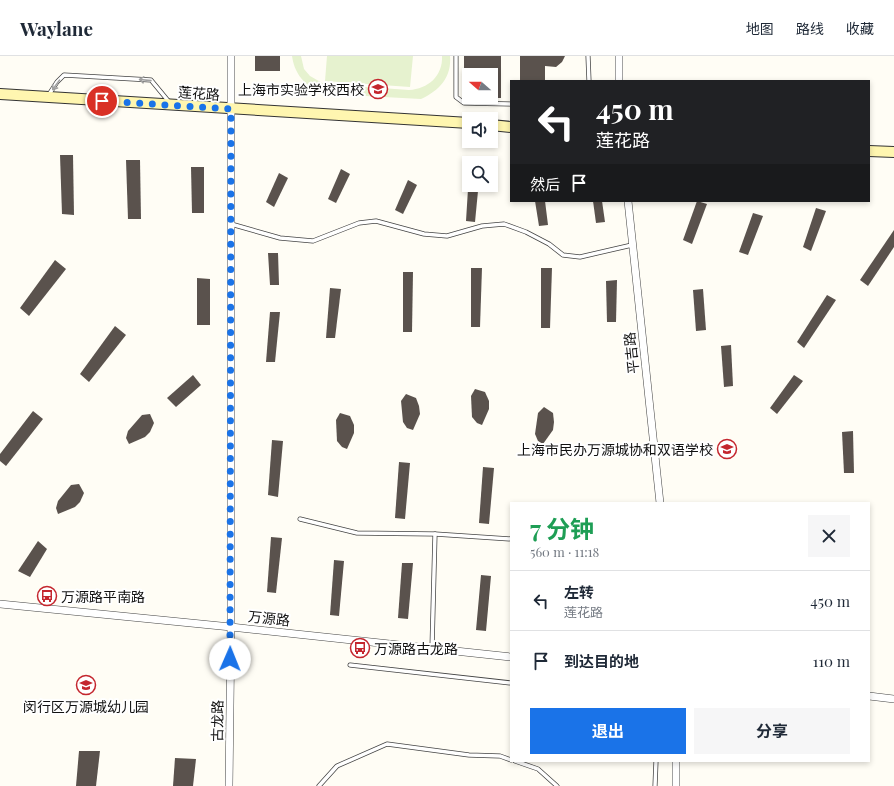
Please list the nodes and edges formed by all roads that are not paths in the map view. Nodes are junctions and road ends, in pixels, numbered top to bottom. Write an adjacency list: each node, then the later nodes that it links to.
1 (231, 56): 11 (street, 古龙路)
2 (456, 56): 9 (lane)
3 (588, 56): 5 (lane)
4 (619, 56): 6 (street)
5 (589, 80)
6 (619, 80)
7 (0, 94): 8 (main road, 莲花路)
8 (48, 97): 10 (main road, 莲花路); 10 (lane, one-way to 8)
9 (510, 104)
10 (172, 105): 11 (main road, 莲花路)
11 (231, 109): 12 (main road, 莲花路); 18 (street, 古龙路)
12 (462, 124)
13 (498, 126): 14 (main road)
14 (510, 127)
15 (870, 150): 16 (main road)
16 (894, 152)
17 (628, 202): 19 (street, 平吉路)
18 (232, 224): 19 (lane); 25 (street, 古龙路)
19 (632, 245): 20 (street, 平吉路)
20 (660, 502)
21 (300, 520): 22 (lane)
22 (435, 534): 23 (lane); 26 (lane)
23 (510, 539)
24 (0, 604): 25 (street, 万源路)
25 (231, 627): 26 (street, 万源路); 36 (street, 古龙路)
26 (432, 648): 27 (street, 万源路)
27 (510, 657)
28 (350, 666): 29 (lane)
29 (510, 683)
30 (870, 696): 31 (street)
31 (894, 699)
32 (510, 760): 37 (lane)
33 (518, 762): 38 (lane)
34 (656, 762): 39 (lane)
35 (676, 762): 40 (street)
36 (229, 786)
37 (319, 786)
38 (557, 786)
39 (655, 786)
40 (676, 786)

